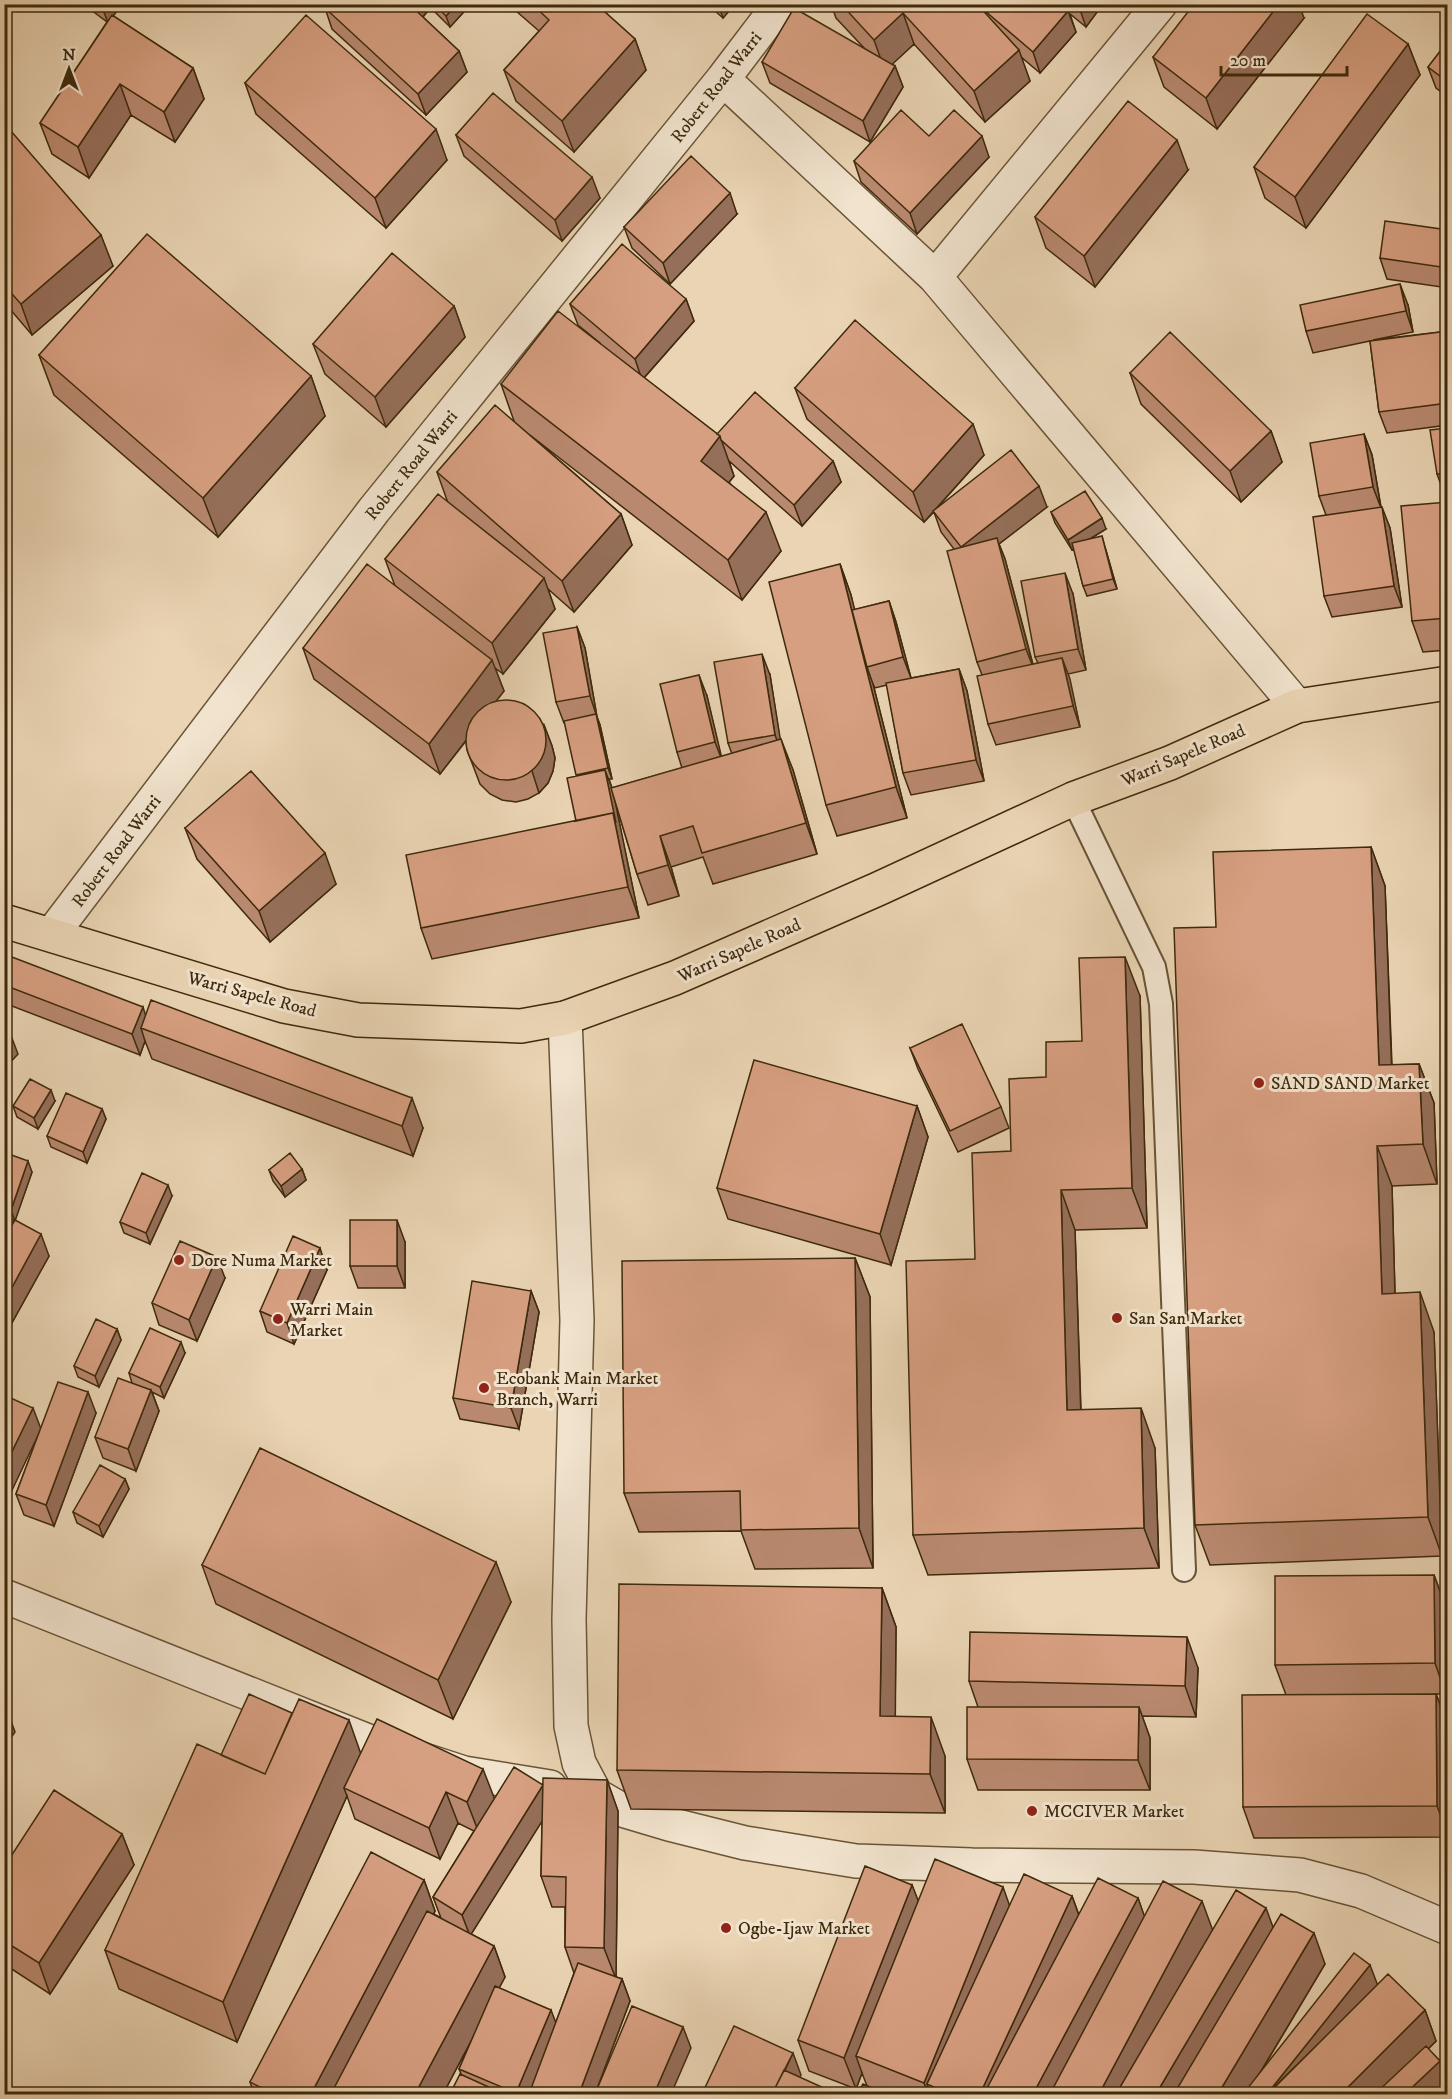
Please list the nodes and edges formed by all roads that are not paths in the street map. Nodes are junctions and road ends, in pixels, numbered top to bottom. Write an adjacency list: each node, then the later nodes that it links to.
1 (780, 4): 3 (street, Robert Road Warri)
2 (1160, 4): 4 (street)
3 (723, 79): 4 (street); 9 (street, Robert Road Warri)
4 (935, 277): 6 (street)
5 (1448, 683): 6 (main road, Warri Sapele Road)
6 (1297, 706): 7 (main road, Warri Sapele Road)
7 (1072, 799): 10 (main road, Warri Sapele Road); 11 (lane)
8 (4, 921): 9 (main road, Warri Sapele Road)
9 (52, 934): 10 (main road, Warri Sapele Road)
10 (565, 1018): 13 (street)
11 (1184, 1570)
12 (4, 1596): 13 (street)
13 (596, 1795): 14 (street)
14 (1448, 1928)

